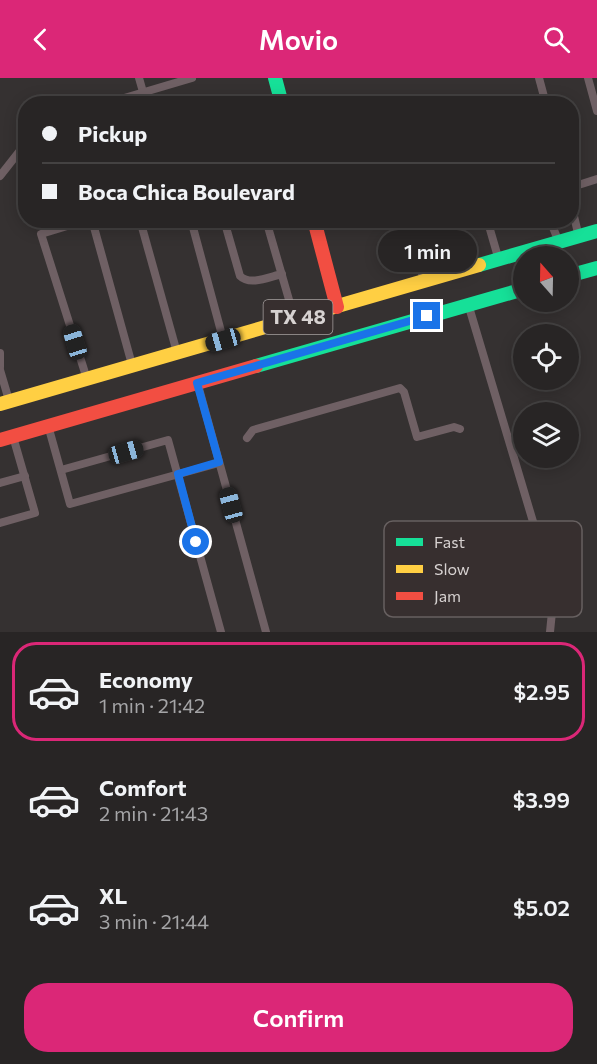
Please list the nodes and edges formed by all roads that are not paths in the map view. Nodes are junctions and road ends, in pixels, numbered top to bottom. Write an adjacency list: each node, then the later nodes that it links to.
1 (140, 78): 6 (lane)
2 (192, 78): 6 (lane)
3 (275, 78): 8 (main road)
4 (539, 78): 9 (lane)
5 (588, 78): 10 (lane)
6 (143, 92): 7 (lane)
7 (130, 96)
8 (280, 96)
9 (544, 96)
10 (597, 111)
11 (18, 153): 12 (lane)
12 (0, 176)
13 (597, 179): 14 (lane)
14 (579, 185)
15 (61, 228): 46 (lane)
16 (94, 228): 44 (lane)
17 (142, 228): 43 (lane)
18 (193, 228): 41 (lane)
19 (226, 228): 34 (lane)
20 (268, 228): 34 (lane)
21 (316, 228): 38 (main road)
22 (409, 228): 35 (lane)
23 (452, 228): 32 (lane)
24 (487, 228): 30 (lane)
25 (553, 228): 29 (lane)
26 (577, 228): 28 (lane)
27 (597, 231): 28 (main road, TX 48)
28 (579, 236): 29 (main road, TX 48)
29 (558, 242): 30 (main road, TX 48)
30 (498, 260): 32 (main road, TX 48)
31 (597, 268): 33 (main road)
32 (464, 270): 35 (main road, TX 48)
33 (579, 273)
34 (282, 274): 39 (lane)
35 (424, 281): 38 (main road, TX 48)
36 (513, 292): 37 (main road, TX 48)
37 (468, 305): 47 (main road, TX 48); 60 (lane)
38 (338, 307): 39 (main road, TX 48); 40 (main road)
39 (295, 318): 41 (main road, TX 48)
40 (330, 325)
41 (223, 340): 43 (main road, TX 48)
42 (0, 353): 45 (lane)
43 (177, 353): 44 (main road, TX 48)
44 (132, 366): 46 (main road, TX 48)
45 (0, 368): 49 (lane)
46 (87, 379): 49 (main road, TX 48)
47 (197, 383): 50 (main road, TX 48); 55 (lane)
48 (118, 389): 50 (main road)
49 (5, 403)
50 (101, 411): 51 (main road, TX 48)
51 (49, 426): 53 (main road, TX 48); 56 (lane)
52 (460, 429): 54 (lane)
53 (7, 438): 58 (lane)
54 (247, 438)
55 (219, 462): 57 (lane); 64 (lane)
56 (61, 470): 57 (lane); 57 (lane)
57 (178, 474): 63 (lane)
58 (25, 476): 59 (lane); 61 (lane)
59 (0, 483)
60 (533, 521)
61 (0, 523)
62 (552, 617): 65 (lane)
63 (221, 632)
64 (266, 632)
65 (550, 632)

